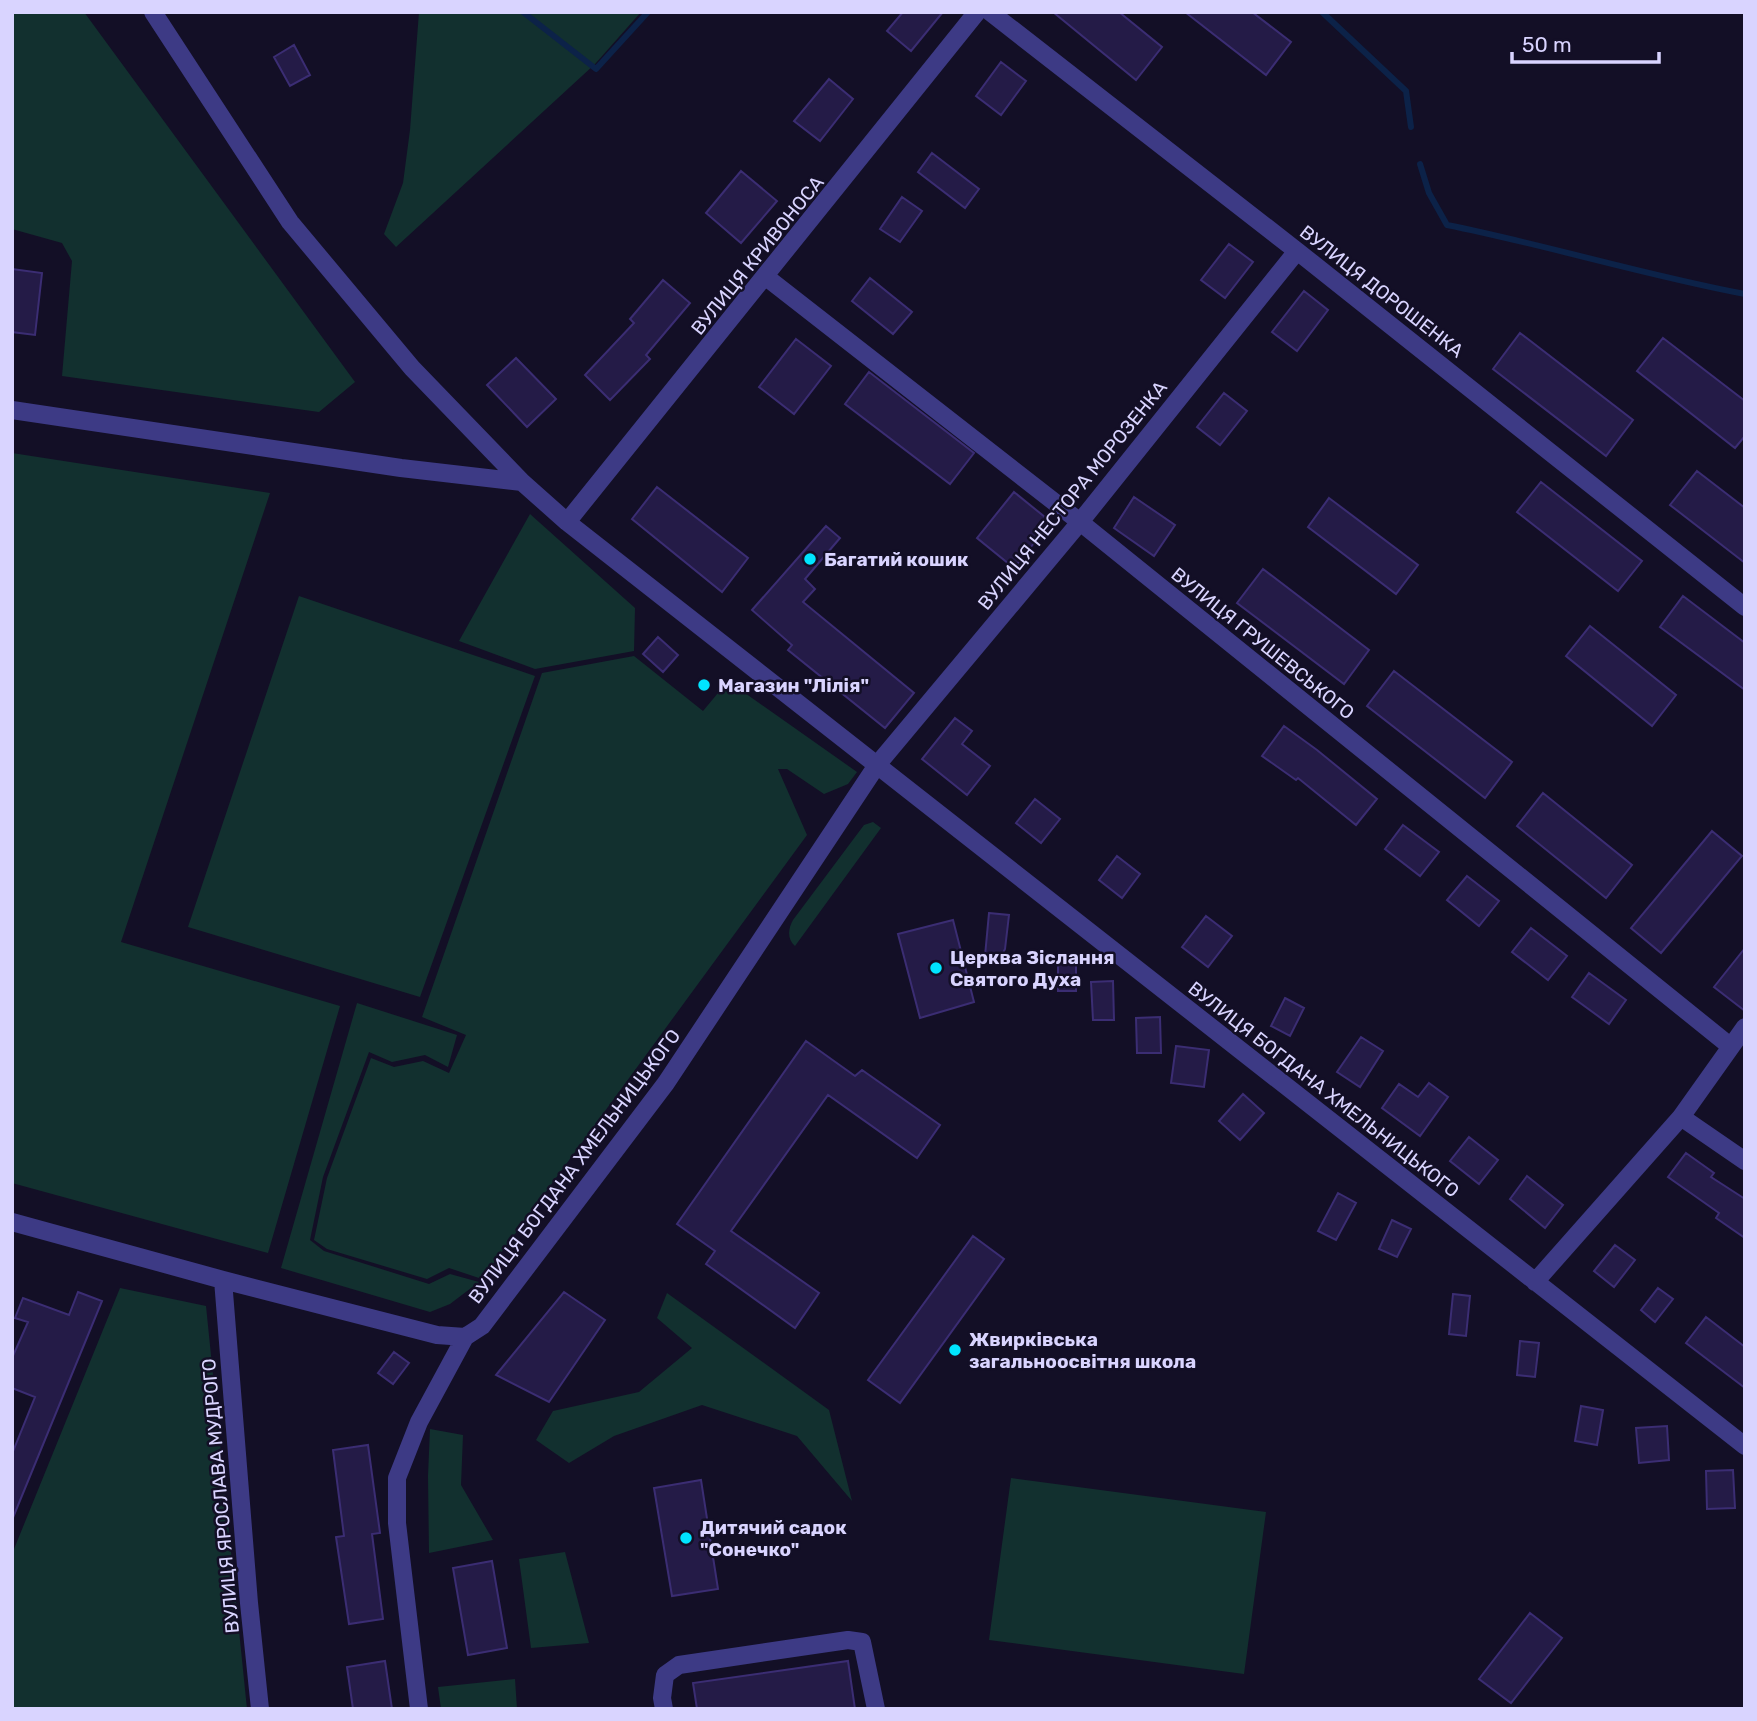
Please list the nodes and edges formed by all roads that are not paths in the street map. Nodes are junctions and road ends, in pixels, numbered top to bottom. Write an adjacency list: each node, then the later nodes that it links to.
1 (153, 12): 7 (street, ВУЛИЦЯ БОГДАНА ХМЕЛЬНИЦЬКОГО)
2 (977, 12): 5 (street, ВУЛИЦЯ КРИВОНОСА)
3 (990, 12): 4 (street, ВУЛИЦЯ ДОРОШЕНКА)
4 (1297, 251): 9 (street, ВУЛИЦЯ НЕСТОРА МОРОЗЕНКА); 10 (street, ВУЛИЦЯ ДОРОШЕНКА)
5 (766, 277): 8 (street, ВУЛИЦЯ КРИВОНОСА); 9 (street, ВУЛИЦЯ ГРУШЕВСЬКОГО)
6 (12, 410): 7 (street)
7 (522, 482): 8 (street, ВУЛИЦЯ БОГДАНА ХМЕЛЬНИЦЬКОГО)
8 (567, 522): 11 (street, ВУЛИЦЯ БОГДАНА ХМЕЛЬНИЦЬКОГО)
9 (1080, 522): 11 (street, ВУЛИЦЯ НЕСТОРА МОРОЗЕНКА); 13 (street, ВУЛИЦЯ ГРУШЕВСЬКОГО)
10 (1745, 607)
11 (877, 765): 18 (street, ВУЛИЦЯ БОГДАНА ХМЕЛЬНИЦЬКОГО); 19 (street, ВУЛИЦЯ БОГДАНА ХМЕЛЬНИЦЬКОГО)
12 (1745, 1027): 13 (street)
13 (1730, 1046): 14 (street)
14 (1681, 1117): 15 (street); 18 (street)
15 (1745, 1161)
16 (12, 1222): 17 (street)
17 (223, 1280): 19 (street); 21 (street, ВУЛИЦЯ ЯРОСЛАВА МУДРОГО)
18 (1535, 1282): 20 (street, ВУЛИЦЯ БОГДАНА ХМЕЛЬНИЦЬКОГО)
19 (465, 1337): 22 (street)
20 (1745, 1446)
21 (261, 1709)
22 (419, 1709)
23 (664, 1709): 24 (street)
24 (877, 1709)

